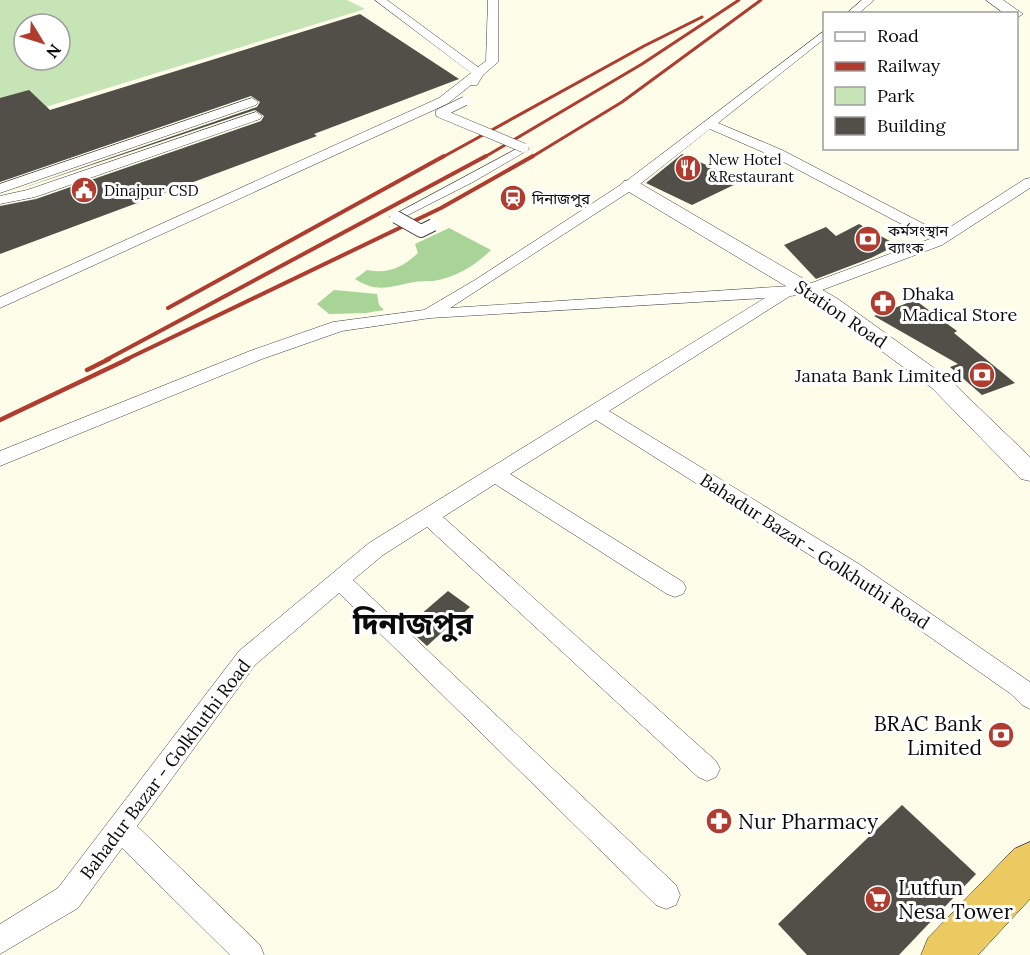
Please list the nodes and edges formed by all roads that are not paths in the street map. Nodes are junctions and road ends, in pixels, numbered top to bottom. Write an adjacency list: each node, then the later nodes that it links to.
1 (380, 0): 8 (street)
2 (493, 0): 8 (street)
3 (869, 0): 5 (street)
4 (999, 1): 6 (street)
5 (854, 12)
6 (1014, 12)
7 (823, 36): 12 (street)
8 (478, 73): 9 (street); 22 (street)
9 (465, 101): 19 (street, bridge)
10 (252, 102): 13 (street)
11 (256, 116): 14 (street)
12 (709, 124): 15 (street); 20 (street)
13 (157, 135): 14 (street); 17 (street)
14 (148, 153): 18 (street)
15 (630, 185): 21 (street, Station Road); 23 (street)
16 (1029, 185): 20 (street)
17 (0, 189)
18 (0, 200)
19 (433, 225)
20 (941, 239): 21 (street)
21 (797, 291): 23 (street); 24 (street, Bahadur Bazar - Golkhuthi Road); 26 (street, Station Road)
22 (0, 303)
23 (429, 314): 25 (street)
24 (595, 411): 27 (street, Bahadur Bazar - Golkhuthi Road); 31 (street, Bahadur Bazar - Golkhuthi Road)
25 (0, 459)
26 (1030, 472)
27 (495, 474): 28 (street, Bahadur Bazar - Golkhuthi Road); 30 (street)
28 (428, 516): 29 (street, Bahadur Bazar - Golkhuthi Road); 32 (street)
29 (339, 580): 33 (street, Bahadur Bazar - Golkhuthi Road); 35 (street)
30 (675, 588)
31 (1030, 698)
32 (707, 769)
33 (120, 828): 36 (street, Bahadur Bazar - Golkhuthi Road); 37 (street)
34 (1030, 866): 38 (highway)
35 (666, 895)
36 (0, 940)
37 (250, 955)
38 (945, 955)

